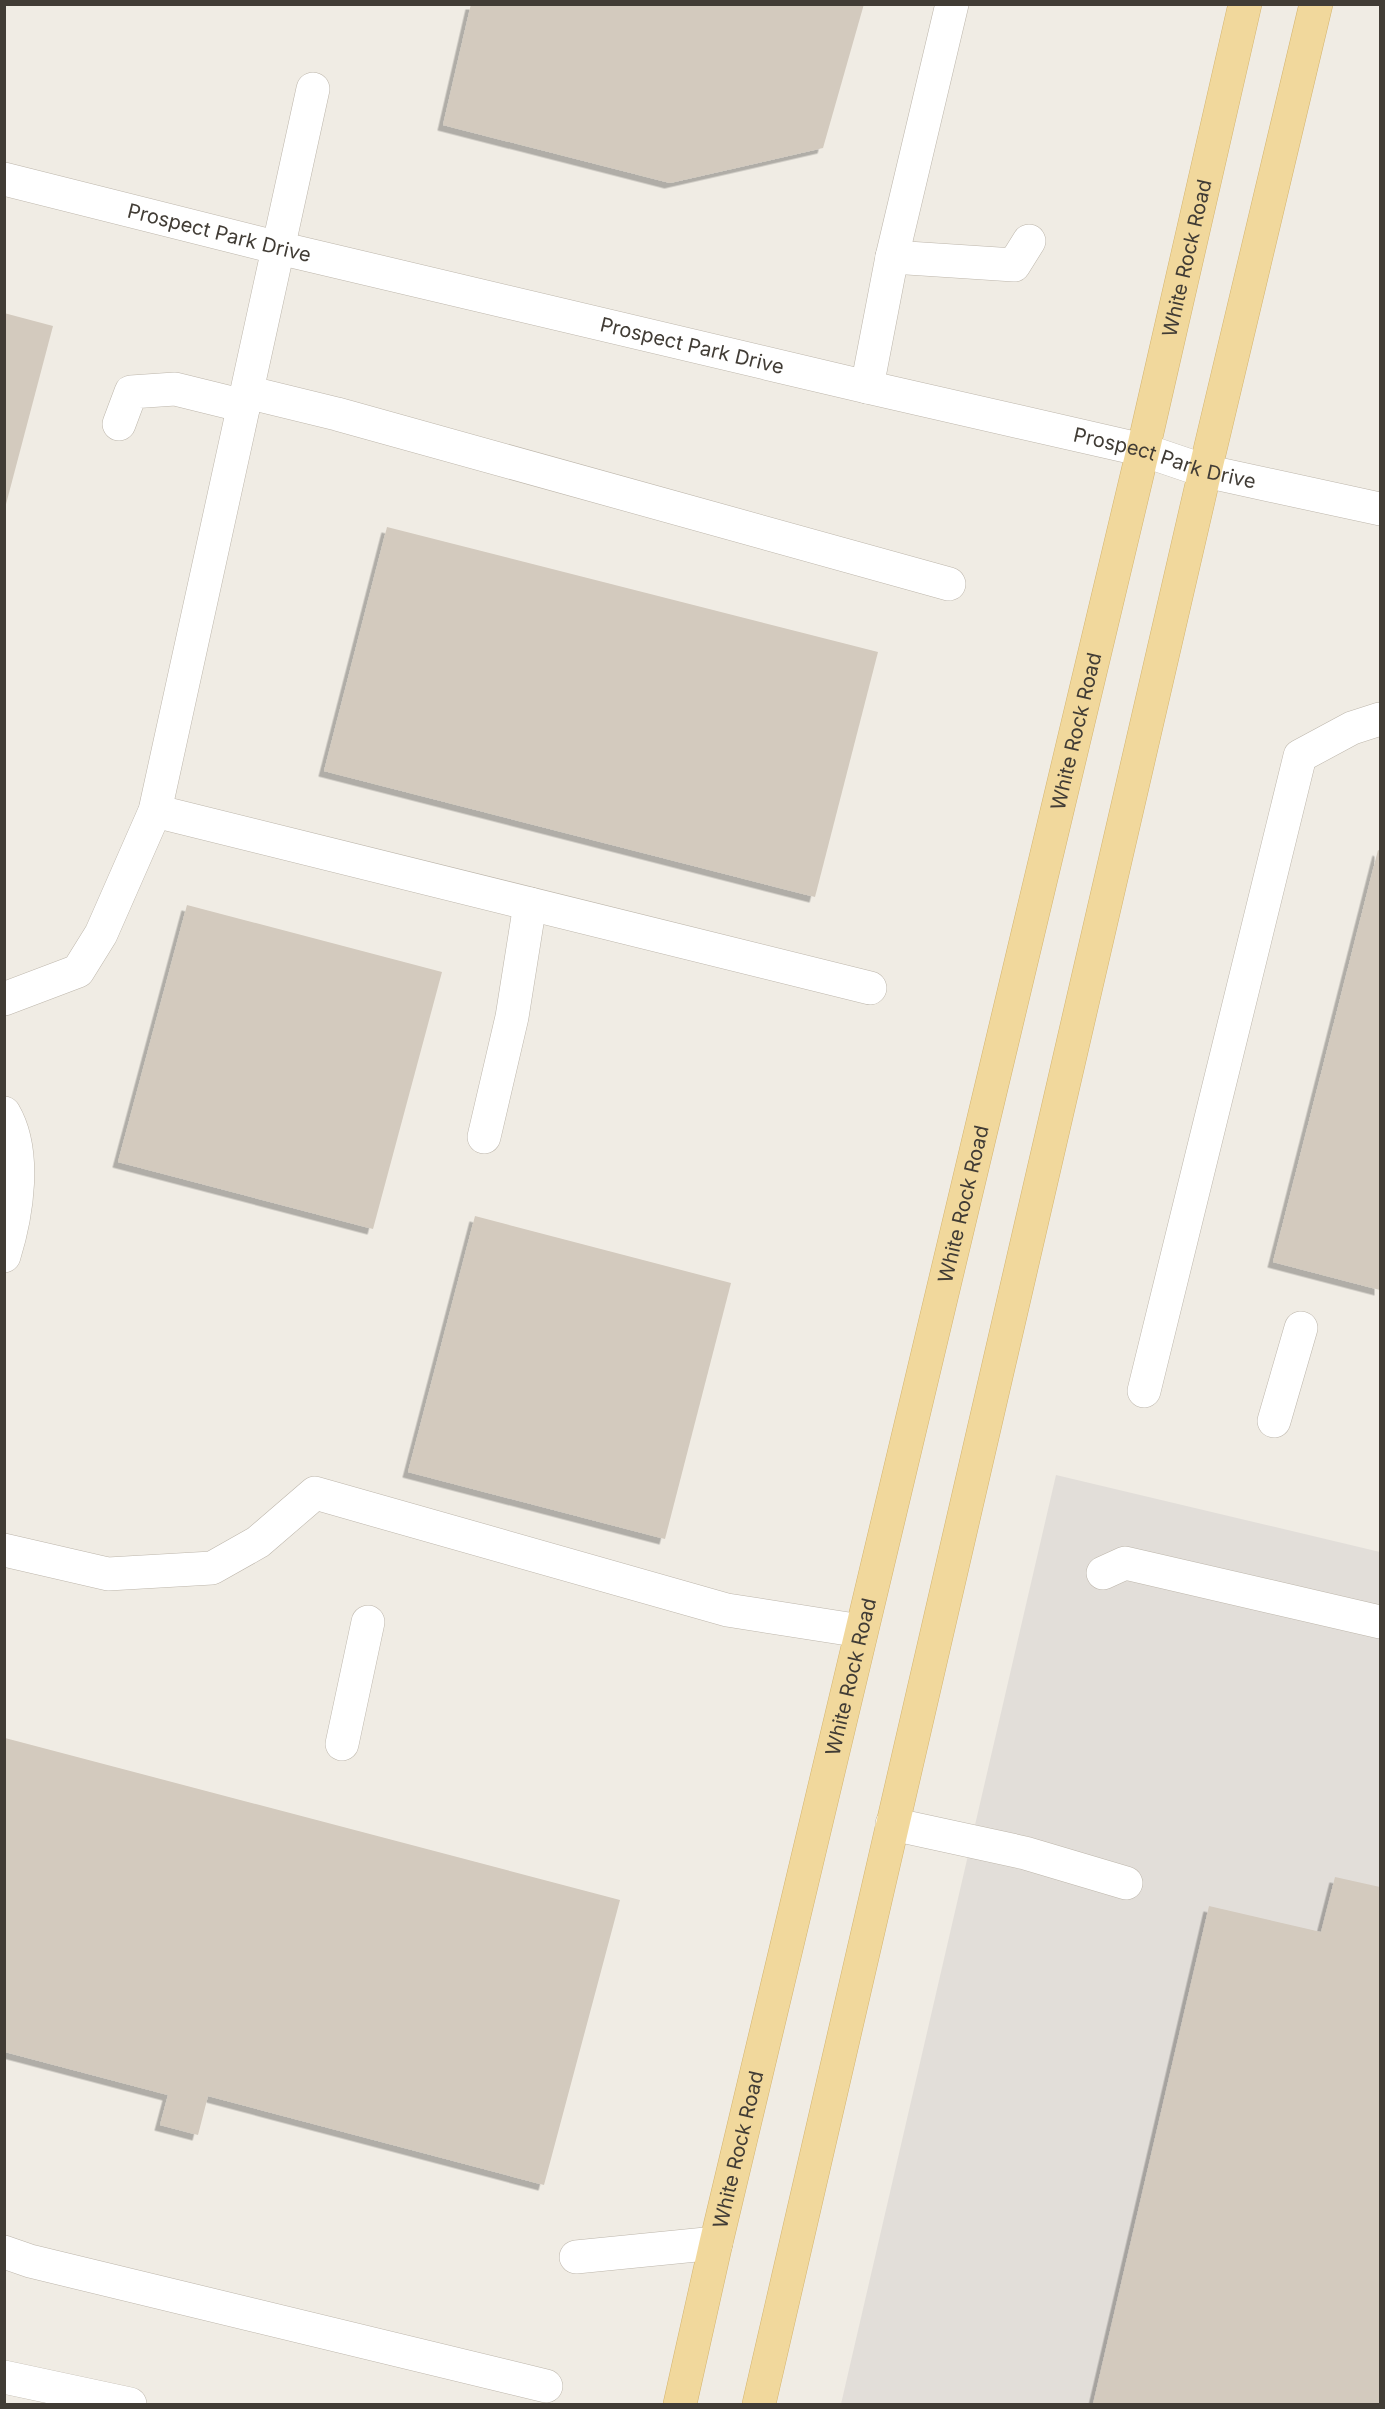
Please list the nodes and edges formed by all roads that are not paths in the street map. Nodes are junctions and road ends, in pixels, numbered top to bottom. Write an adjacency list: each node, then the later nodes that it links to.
1 (952, 4): 8 (street)
2 (1245, 4): 12 (main road, White Rock Road)
3 (1316, 4): 13 (main road)
4 (313, 89): 7 (street)
5 (4, 179): 7 (street, Prospect Park Drive)
6 (1029, 241): 8 (street)
7 (279, 248): 9 (street, Prospect Park Drive); 10 (street)
8 (892, 257): 9 (street)
9 (867, 387): 12 (street, Prospect Park Drive)
10 (245, 399): 11 (street); 15 (street); 17 (street)
11 (119, 424)
12 (1143, 450): 13 (street, Prospect Park Drive); 31 (main road, White Rock Road)
13 (1205, 471): 14 (street, Prospect Park Drive); 33 (main road)
14 (1380, 509)
15 (949, 584)
16 (1380, 719): 25 (street)
17 (155, 811): 18 (street); 20 (street)
18 (530, 904): 19 (street); 22 (street)
19 (870, 988)
20 (4, 999)
21 (4, 1113): 23 (street)
22 (484, 1137)
23 (4, 1256)
24 (1301, 1328): 26 (street)
25 (1144, 1390)
26 (1274, 1421)
27 (4, 1550): 31 (street)
28 (1103, 1573): 30 (street)
29 (368, 1622): 32 (street)
30 (1380, 1622)
31 (861, 1631): 35 (main road, White Rock Road)
32 (342, 1744)
33 (892, 1824): 34 (street); 42 (main road)
34 (1126, 1883)
35 (716, 2243): 37 (street); 41 (main road, White Rock Road)
36 (4, 2252): 39 (street)
37 (576, 2257)
38 (4, 2377): 40 (street)
39 (546, 2386)
40 (130, 2404)
41 (680, 2404)
42 (759, 2404)

